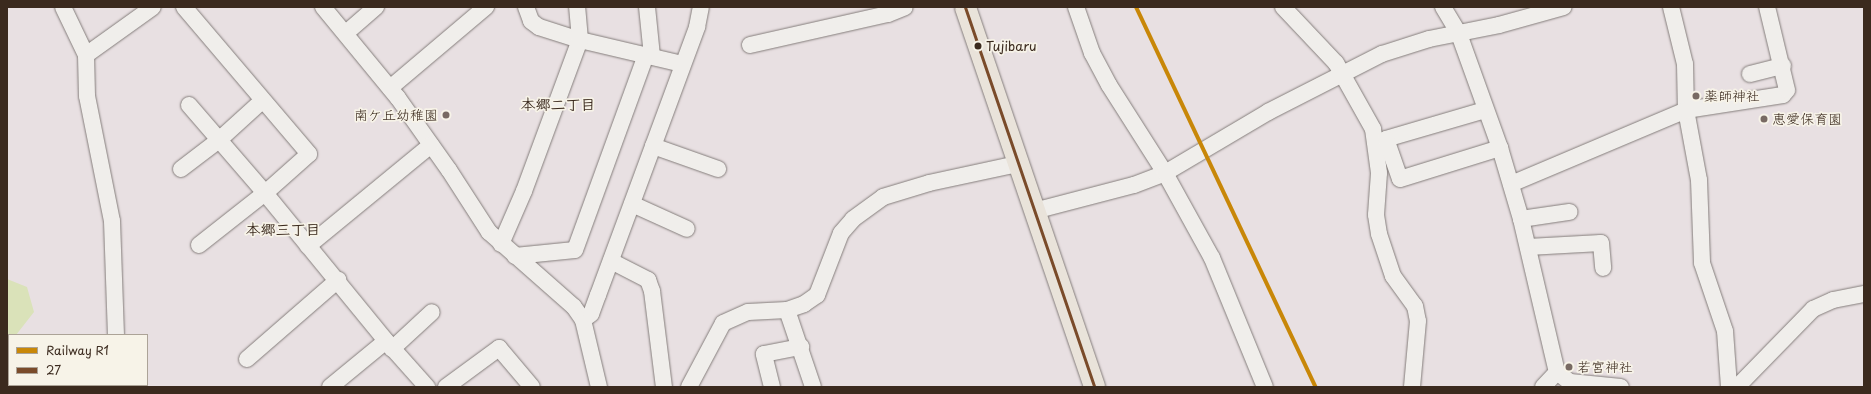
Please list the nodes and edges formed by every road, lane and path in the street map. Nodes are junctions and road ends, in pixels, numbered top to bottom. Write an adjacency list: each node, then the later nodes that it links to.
1 (63, 7): 23 (street)
2 (154, 7): 23 (street)
3 (184, 7): 30 (street)
4 (323, 7): 19 (street)
5 (376, 7): 19 (street)
6 (486, 7): 29 (street)
7 (526, 7): 21 (street)
8 (577, 7): 21 (street)
9 (647, 7): 24 (street)
10 (701, 7): 25 (street)
11 (905, 7): 22 (street)
12 (965, 7): 39 (main road)
13 (1076, 7): 42 (street)
14 (1283, 7): 27 (street)
15 (1443, 7): 20 (street)
16 (1564, 7): 20 (street)
17 (1671, 7): 33 (street)
18 (1767, 7): 26 (street)
19 (346, 33): 29 (street)
20 (1459, 34): 27 (street); 32 (street)
21 (580, 40): 24 (street); 50 (street)
22 (750, 46)
23 (86, 55): 62 (street)
24 (649, 56): 25 (street); 54 (street)
25 (682, 64): 37 (street)
26 (1782, 66): 28 (street); 33 (street)
27 (1343, 73): 35 (street); 42 (street)
28 (1750, 74)
29 (390, 88): 36 (street)
30 (263, 100): 34 (street); 44 (street)
31 (189, 105): 34 (street)
32 (1486, 110): 35 (street); 38 (street)
33 (1686, 110): 43 (street); 81 (street)
34 (219, 140): 40 (street); 44 (street)
35 (1381, 141): 38 (street); 78 (street)
36 (431, 145): 50 (street); 52 (street)
37 (653, 146): 41 (street); 45 (street)
38 (1500, 148): 43 (street)
39 (1018, 164): 46 (main road); 59 (street)
40 (181, 169)
41 (718, 169)
42 (1165, 173): 46 (street); 77 (street)
43 (1511, 184): 48 (street)
44 (265, 193): 51 (street); 52 (street)
45 (632, 204): 49 (street); 55 (street)
46 (1034, 211): 76 (main road)
47 (1569, 212): 48 (street)
48 (1521, 219): 53 (street)
49 (687, 229)
50 (501, 244): 54 (street)
51 (199, 245)
52 (308, 246): 57 (street)
53 (1528, 247): 56 (street); 66 (street)
54 (515, 256): 61 (street)
55 (611, 261): 61 (street); 72 (street)
56 (1603, 268)
57 (338, 280): 63 (street); 65 (street)
58 (1864, 294): 82 (street)
59 (787, 310): 64 (street); 73 (street)
60 (432, 312): 63 (street)
61 (583, 320): 71 (street)
62 (113, 333)
63 (389, 345): 68 (street); 69 (street)
64 (801, 347): 74 (street); 75 (street)
65 (247, 359)
66 (1557, 372): 79 (street); 80 (street)
67 (530, 386): 70 (street)
68 (330, 387)
69 (427, 387)
70 (446, 387)
71 (599, 387)
72 (664, 387)
73 (689, 387)
74 (772, 387)
75 (813, 387)
76 (1094, 387)
77 (1265, 387)
78 (1412, 387)
79 (1543, 387)
80 (1621, 387)
81 (1729, 387)
82 (1737, 387)

